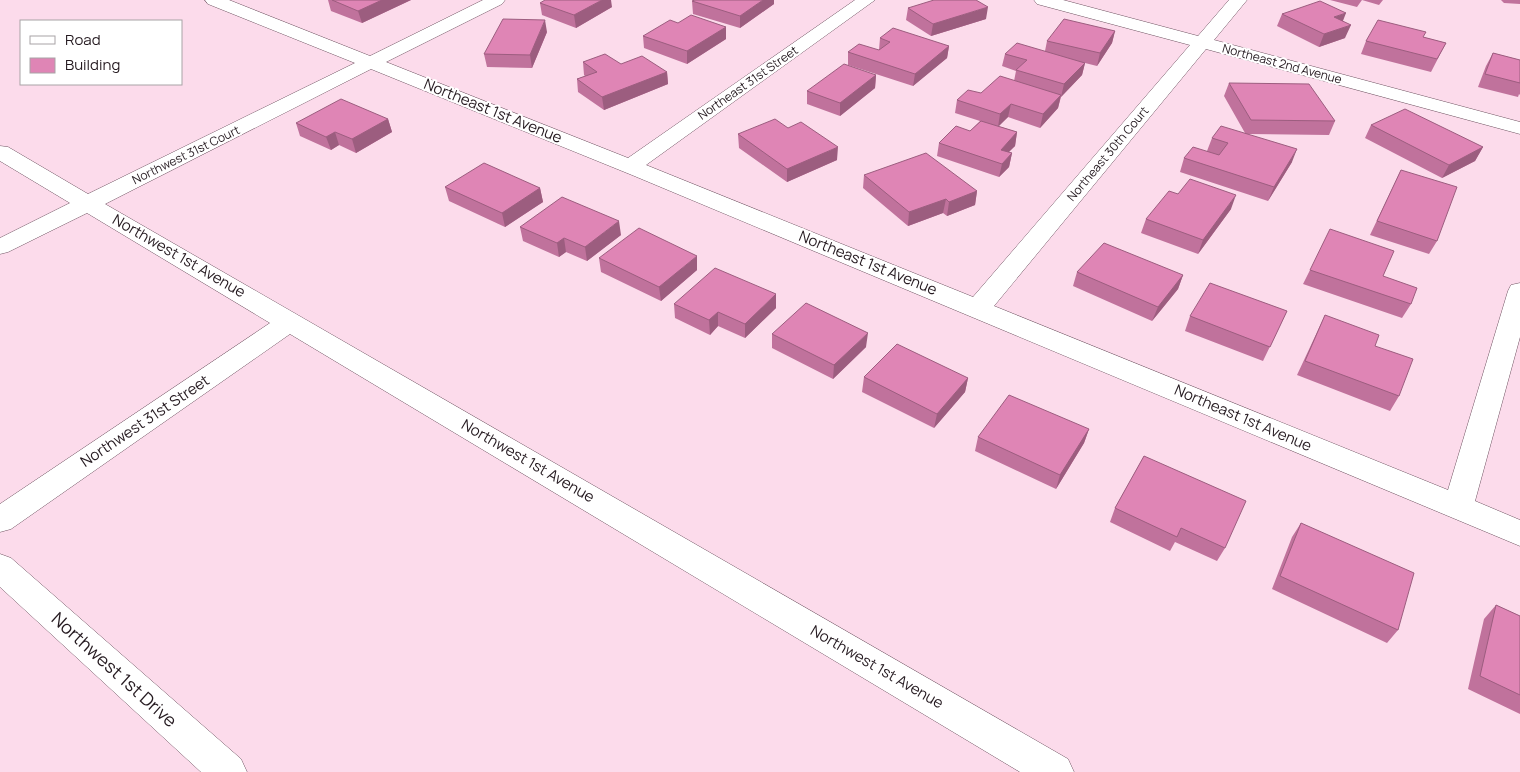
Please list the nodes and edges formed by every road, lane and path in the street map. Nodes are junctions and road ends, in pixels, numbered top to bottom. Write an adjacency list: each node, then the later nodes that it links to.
1 (214, 0): 7 (street, Northeast 1st Avenue)
2 (496, 0): 7 (street, Northwest 31st Court)
3 (866, 0): 10 (street, Northeast 31st Street)
4 (1043, 0): 6 (street, Northeast 2nd Avenue)
5 (1238, 0): 6 (street, Northeast 30th Court)
6 (1202, 43): 8 (street, Northeast 2nd Avenue); 14 (street, Northeast 30th Court)
7 (372, 63): 10 (street, Northeast 1st Avenue); 11 (street, Northwest 31st Court)
8 (1520, 128)
9 (0, 152): 11 (street, Northwest 1st Avenue)
10 (630, 166): 14 (street, Northeast 1st Avenue)
11 (88, 203): 12 (street, Northwest 31st Court); 15 (street, Northwest 1st Avenue)
12 (0, 247)
13 (1520, 291): 16 (street)
14 (978, 308): 16 (street, Northeast 1st Avenue)
15 (291, 322): 17 (street, Northwest 31st Street); 21 (street, Northwest 1st Avenue)
16 (1458, 507): 18 (street, Northeast 1st Avenue)
17 (0, 520)
18 (1520, 533)
19 (0, 567): 20 (street, Northwest 1st Drive)
20 (228, 772)
21 (1056, 772)

